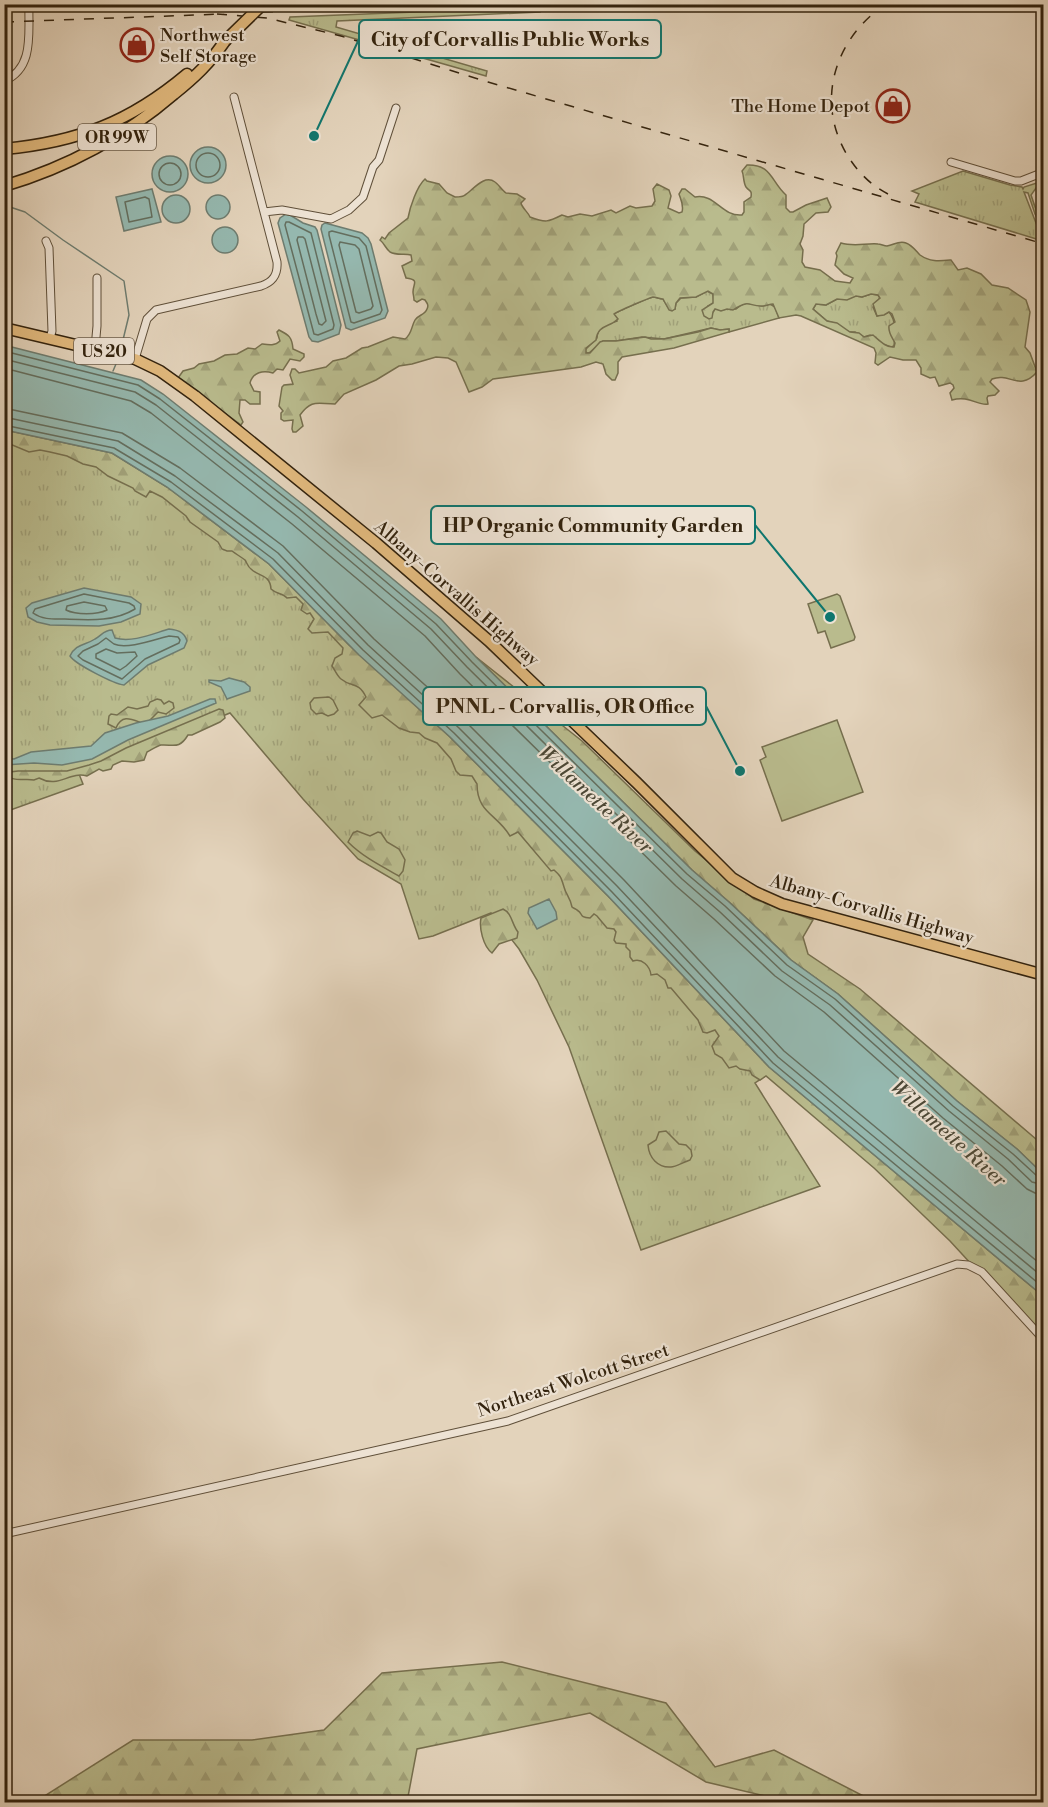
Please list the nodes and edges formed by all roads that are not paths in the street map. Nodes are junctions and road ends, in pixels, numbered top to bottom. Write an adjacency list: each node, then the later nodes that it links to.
1 (29, 4): 4 (street)
2 (263, 4): 3 (highway, OR 99W, bridge)
3 (225, 41): 7 (highway, OR 99W); 10 (highway, OR 99W)
4 (4, 81)
5 (234, 97): 11 (street)
6 (396, 108): 11 (street)
7 (4, 149)
8 (951, 162): 9 (street)
9 (1044, 172)
10 (4, 186)
11 (264, 213): 17 (street)
12 (46, 241): 15 (street)
13 (97, 278): 16 (street)
14 (4, 328): 15 (highway, US 20)
15 (50, 338): 16 (highway, US 20)
16 (94, 348): 17 (highway, US 20)
17 (135, 359): 18 (highway, Albany-Corvallis Highway / US 20)
18 (1044, 975)
19 (1044, 1340): 20 (street, Northeast Wolcott Street)
20 (4, 1534)

